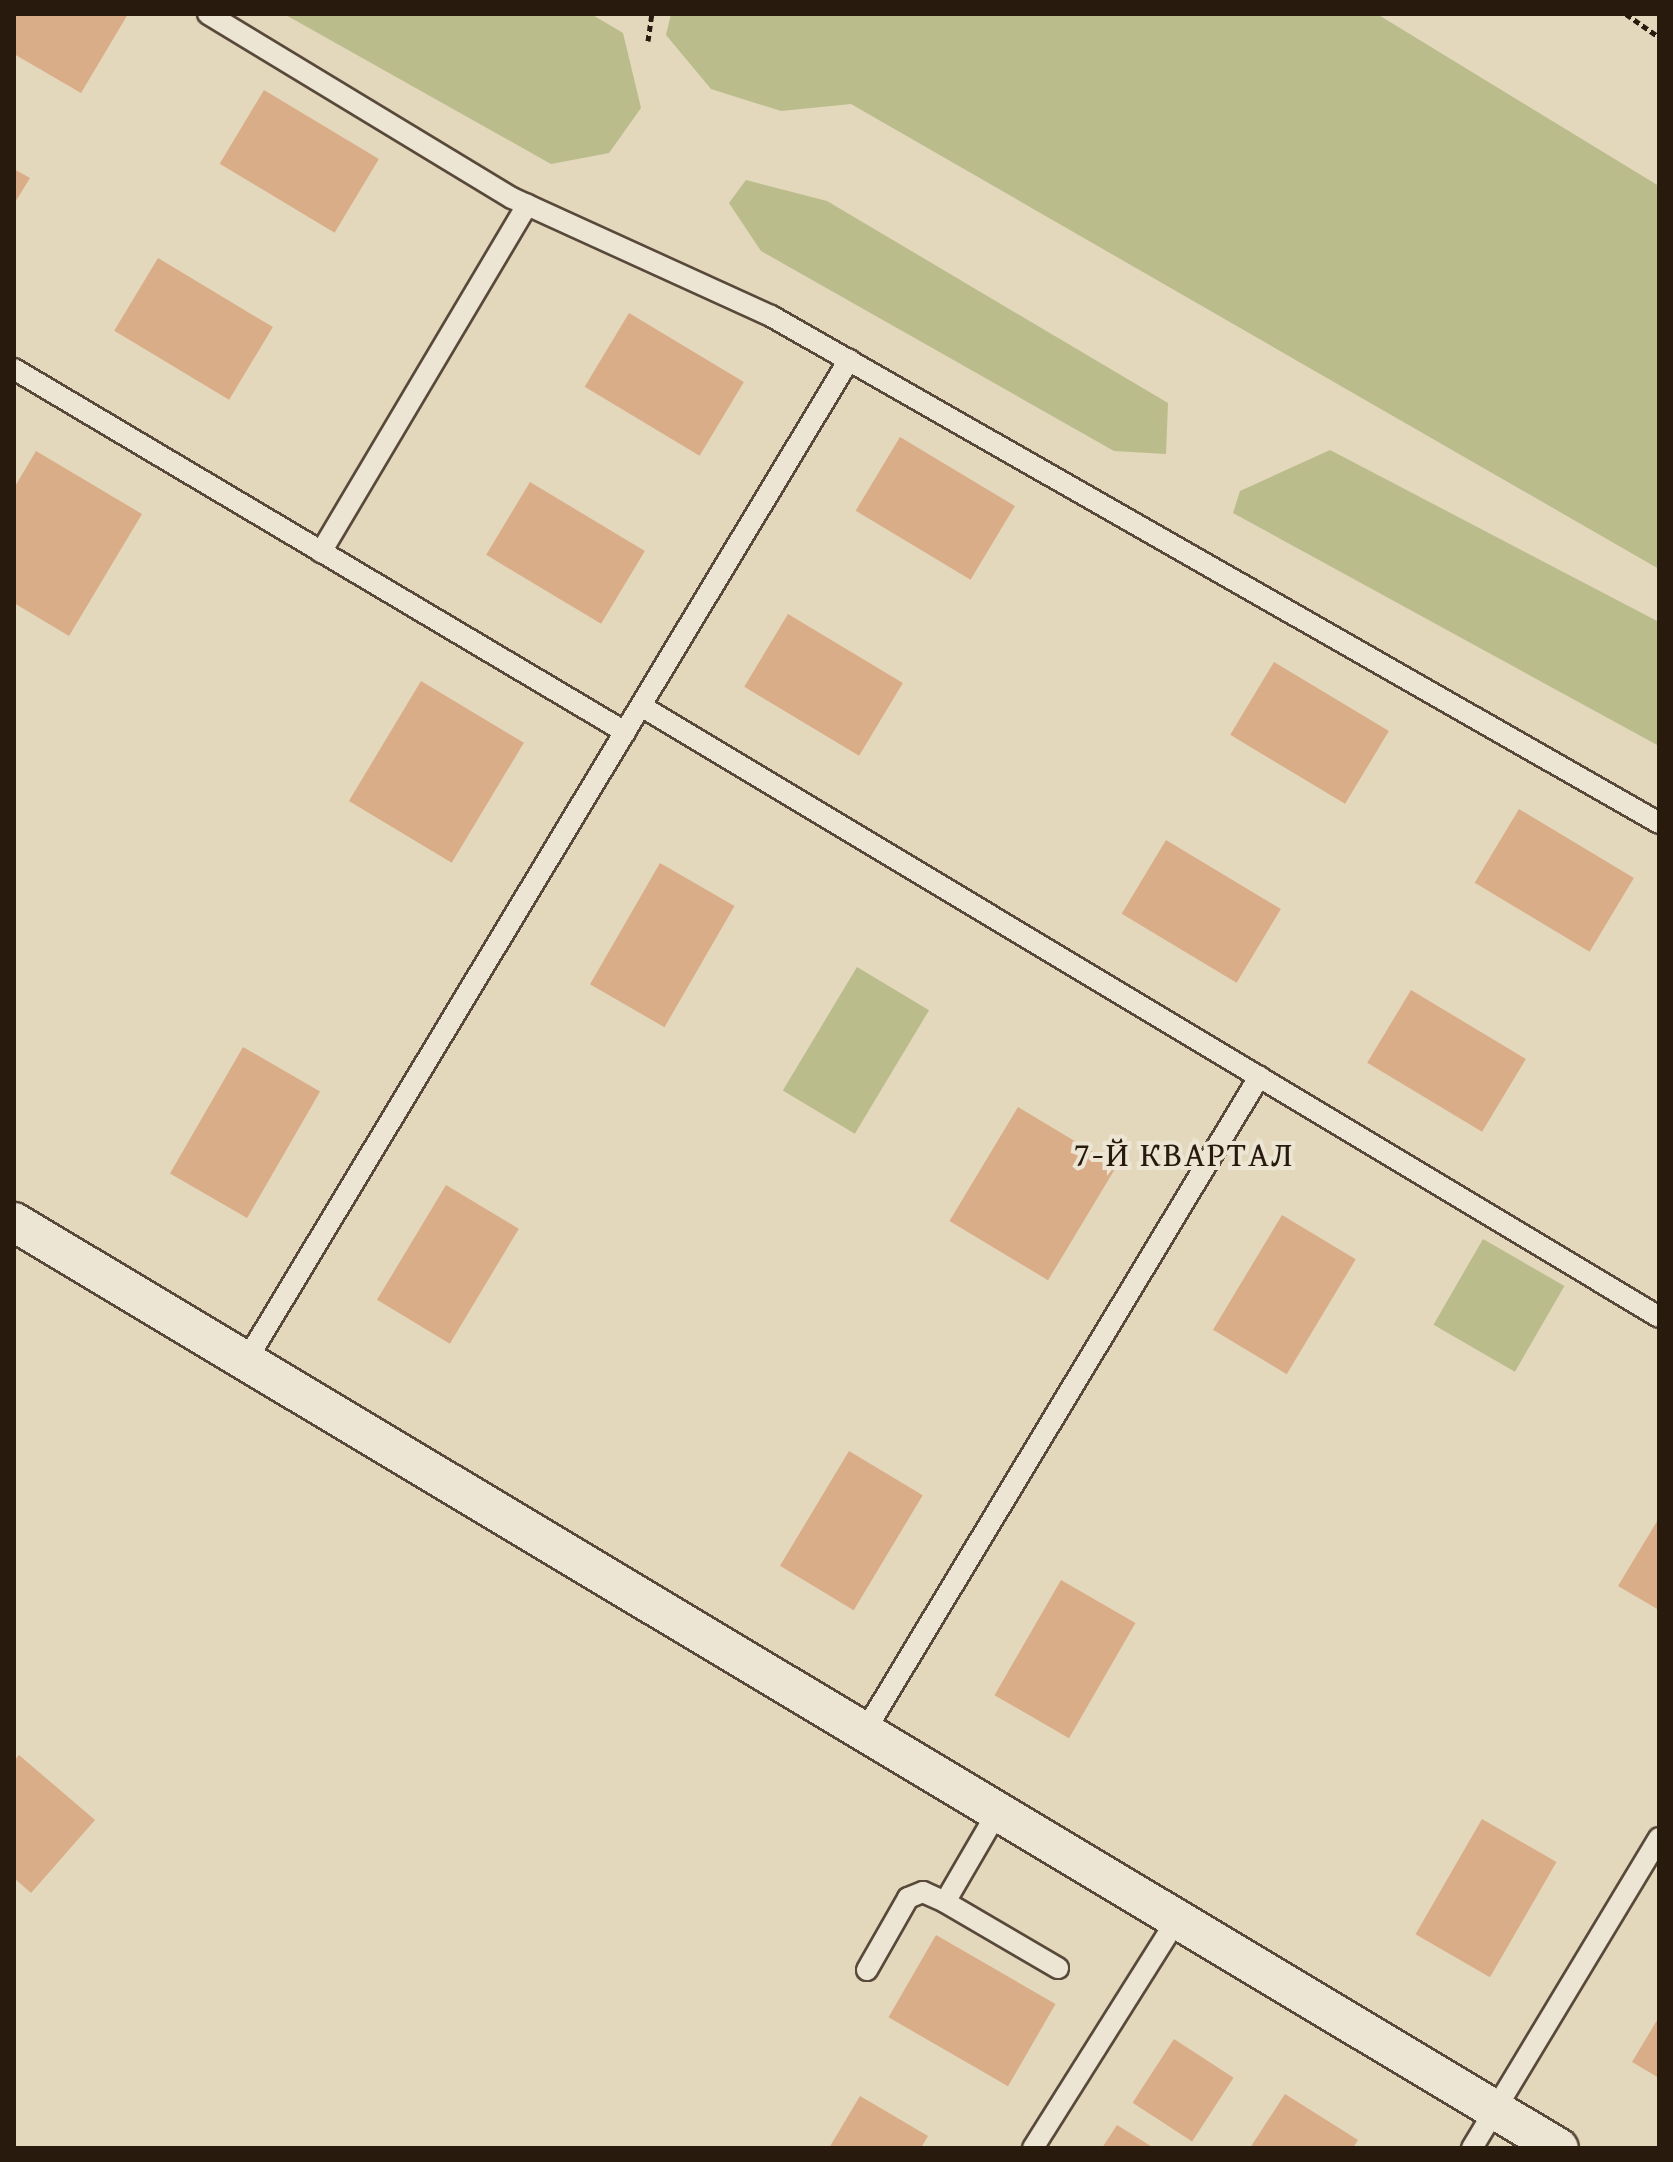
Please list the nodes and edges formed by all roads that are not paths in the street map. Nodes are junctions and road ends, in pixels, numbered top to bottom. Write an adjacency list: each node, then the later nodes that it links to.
1 (208, 14): 2 (lane)
2 (527, 205): 3 (lane); 5 (lane)
3 (849, 360): 6 (lane); 8 (lane)
4 (14, 369): 5 (lane)
5 (321, 552): 7 (lane)
6 (641, 706): 7 (lane); 9 (lane)
7 (625, 732): 12 (lane)
8 (1659, 823)
9 (1259, 1077): 11 (lane); 13 (lane)
10 (14, 1222): 12 (street)
11 (1659, 1317)
12 (246, 1361): 13 (street)
13 (865, 1731): 14 (street)
14 (998, 1811): 16 (lane); 17 (street)
15 (1659, 1838): 20 (lane)
16 (945, 1902): 18 (lane); 19 (lane)
17 (1177, 1919): 20 (street); 21 (lane)
18 (1058, 1968)
19 (867, 1970)
20 (1495, 2109): 22 (lane); 23 (street)
21 (1033, 2148)
22 (1472, 2148)
23 (1559, 2148)

